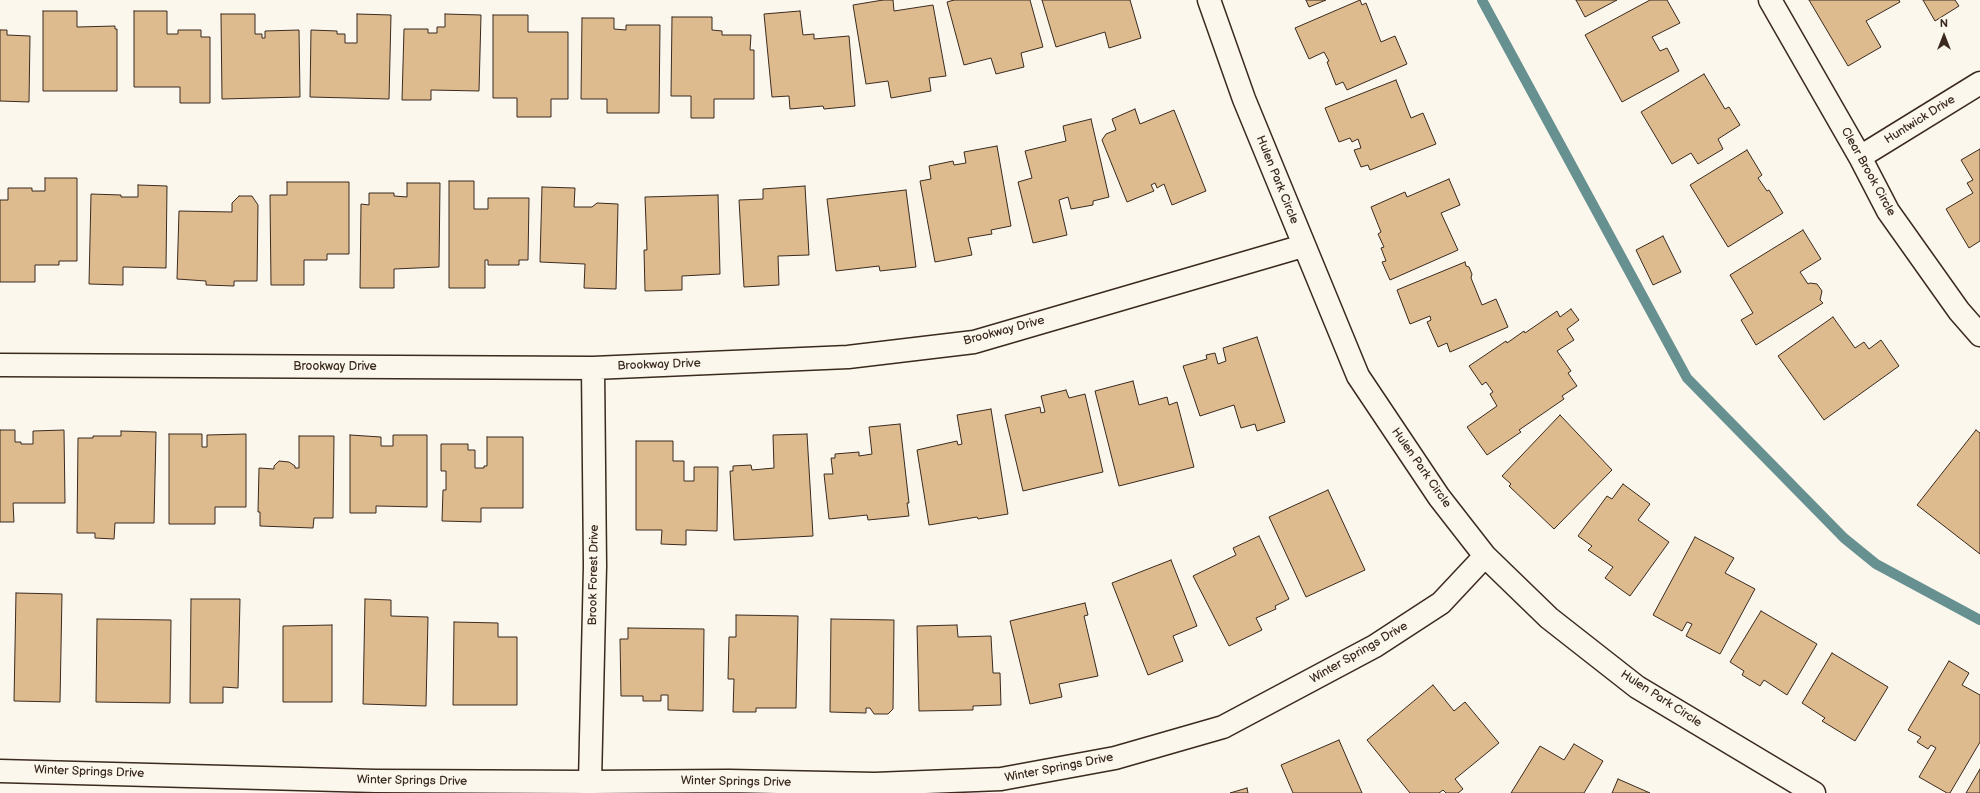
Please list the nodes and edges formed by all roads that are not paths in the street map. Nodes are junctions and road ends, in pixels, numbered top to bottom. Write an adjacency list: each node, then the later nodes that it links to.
1 (1210, 0): 5 (street, Hulen Park Circle)
2 (1770, 0): 4 (street, Clear Brook Circle)
3 (1980, 83): 4 (street, Huntwick Drive)
4 (1860, 157): 6 (street, Clear Brook Circle)
5 (1303, 246): 8 (street, Brookway Drive); 9 (street, Hulen Park Circle)
6 (1980, 336)
7 (0, 365): 8 (street, Brookway Drive)
8 (593, 368): 11 (street, Brook Forest Drive)
9 (1485, 556): 11 (street, Winter Springs Drive); 12 (street, Hulen Park Circle)
10 (0, 771): 11 (street, Winter Springs Drive)
11 (590, 782)
12 (1814, 793)

